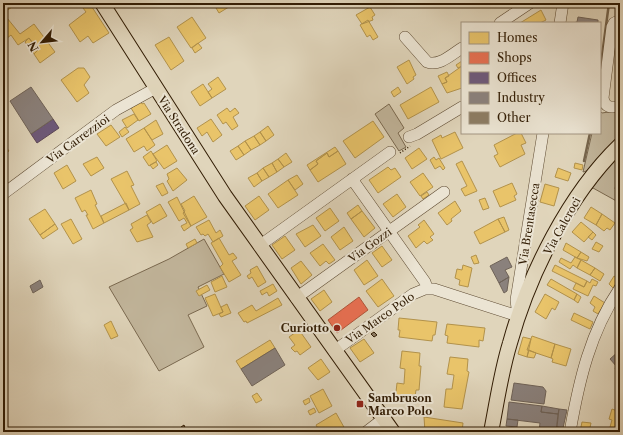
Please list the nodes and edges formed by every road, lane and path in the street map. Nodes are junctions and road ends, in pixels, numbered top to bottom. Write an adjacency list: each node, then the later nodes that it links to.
1 (102, 3): 9 (main road, Via Stradona)
2 (530, 3): 5 (street)
3 (563, 3): 6 (street)
4 (620, 20): 10 (street)
5 (502, 22)
6 (560, 22)
7 (405, 37): 8 (street)
8 (461, 49)
9 (156, 88): 19 (street, Via Carrezzioi); 22 (main road, Via Stradona)
10 (620, 106)
11 (461, 108): 13 (street)
12 (543, 134): 26 (street, Via Brentasecca)
13 (409, 137)
14 (620, 145): 26 (main road, Via Calcroci)
15 (390, 152): 16 (street)
16 (352, 178): 21 (street); 22 (street)
17 (620, 181): 20 (path)
18 (444, 192): 21 (street, Via Gozzi)
19 (3, 194)
20 (620, 198)
21 (388, 232): 23 (street); 25 (street, Via Gozzi)
22 (259, 246): 25 (main road, Via Stradona)
23 (426, 288): 26 (street, Via Marco Polo); 27 (street, Via Marco Polo)
24 (620, 288): 32 (street)
25 (296, 298): 27 (main road, Via Stradona)
26 (518, 316): 31 (main road, Via Calcroci)
27 (334, 350): 28 (main road, Via Stradona)
28 (383, 419): 29 (street); 30 (main road, Via Stradona)
29 (366, 432)
30 (393, 432)
31 (491, 432)
32 (570, 432)

